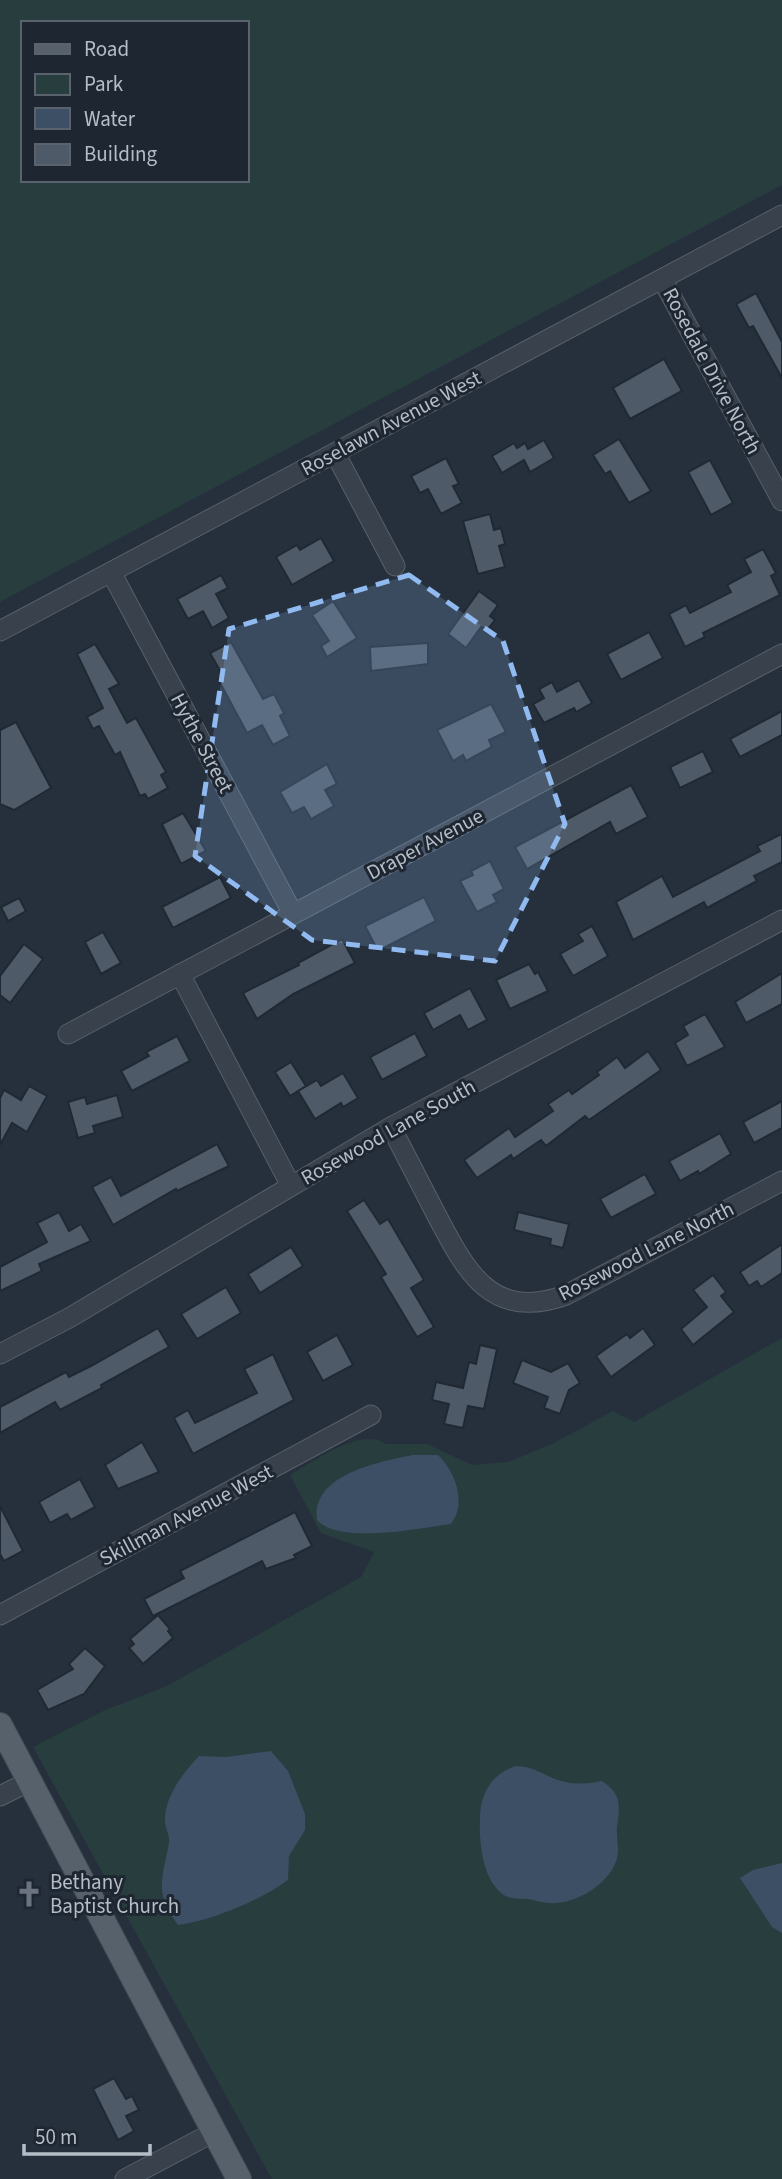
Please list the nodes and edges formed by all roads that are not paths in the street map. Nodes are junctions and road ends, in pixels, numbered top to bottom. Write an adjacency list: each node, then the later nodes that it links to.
1 (782, 215): 2 (street, Roselawn Avenue West)
2 (662, 279): 3 (street, Roselawn Avenue West); 4 (street, Rosedale Drive North)
3 (335, 453): 5 (street); 6 (street, Roselawn Avenue West)
4 (782, 501)
5 (395, 566)
6 (111, 572): 7 (street, Roselawn Avenue West); 9 (street, Hythe Street)
7 (0, 631)
8 (782, 654): 9 (street, Draper Avenue)
9 (293, 914): 11 (street, Draper Avenue)
10 (782, 920): 13 (street, Rosewood Lane South)
11 (180, 974): 12 (street, Draper Avenue); 15 (street)
12 (68, 1034)
13 (391, 1127): 14 (street, Rosewood Lane North); 15 (street, Rosewood Lane South)
14 (782, 1181)
15 (291, 1186): 16 (street, Rosewood Lane South)
16 (0, 1354)
17 (371, 1415): 18 (street, Skillman Avenue West)
18 (0, 1615)
19 (0, 1725): 20 (main road)
20 (30, 1781): 21 (street); 22 (main road)
21 (0, 1796)
22 (214, 2132): 23 (street); 24 (main road)
23 (125, 2179)
24 (239, 2179)

